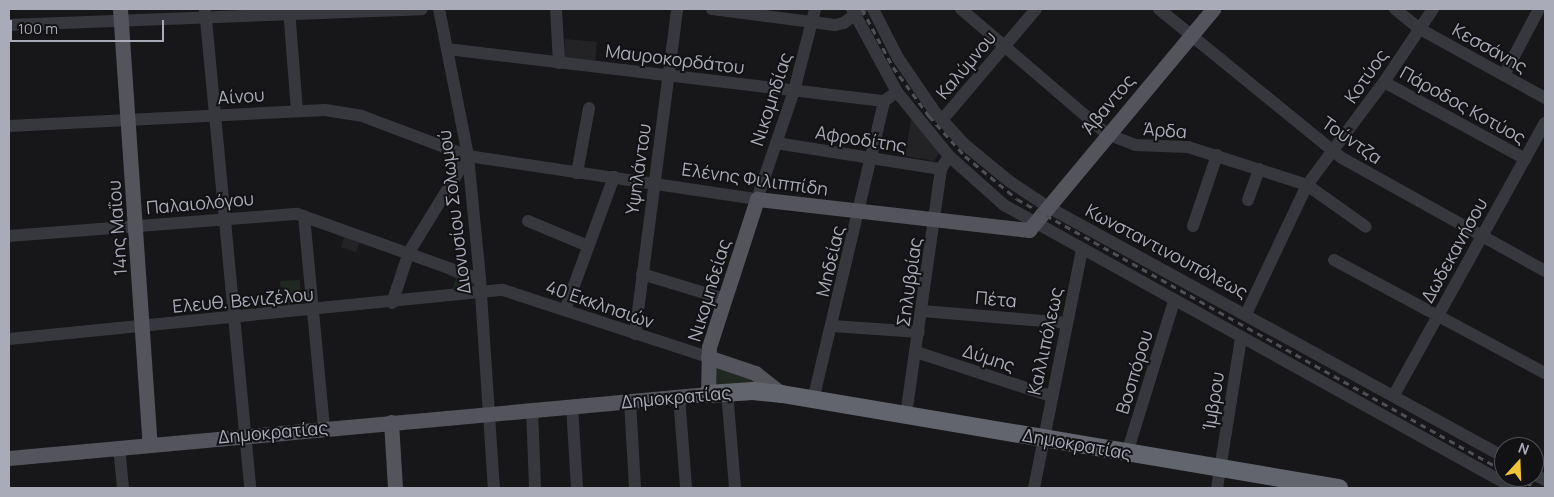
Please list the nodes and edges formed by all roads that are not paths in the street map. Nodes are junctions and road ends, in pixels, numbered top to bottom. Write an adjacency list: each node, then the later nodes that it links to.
1 (422, 9): 15 (street)
2 (439, 9): 24 (street, Διονυσίου Σολωμού)
3 (556, 9): 25 (street)
4 (677, 9): 27 (street, Υψηλάντου)
5 (712, 9): 19 (street)
6 (815, 9): 19 (street, Νικομηδίας)
7 (873, 9): 37 (street, Κωνσταντινουπόλεως)
8 (961, 9): 23 (street, Άρδα)
9 (1036, 9): 23 (street, Καλύμνου)
10 (1159, 9): 22 (street, Τούντζα)
11 (1213, 9): 22 (main road, Άβαντος)
12 (1395, 9): 21 (street, Κεσσάνης)
13 (1433, 9): 21 (street, Κοτύος)
14 (1539, 9): 26 (street)
15 (289, 11): 17 (street); 34 (street)
16 (856, 11): 19 (street); 30 (street)
17 (206, 13): 18 (street); 35 (street)
18 (121, 15): 20 (street); 36 (main road, 14ης Μαΐου)
19 (812, 23): 29 (street, Νικομηδίας)
20 (9, 25)
21 (1420, 29): 26 (street, Κεσσάνης); 28 (street, Κοτύος)
22 (1190, 35): 40 (main road, Άβαντος); 42 (street, Τούντζα)
23 (1004, 46): 37 (street, Καλύμνου); 40 (street, Άρδα)
24 (447, 49): 25 (street, Μαυροκορδάτου); 44 (street, Διονυσίου Σολωμού)
25 (559, 63): 27 (street, Μαυροκορδάτου)
26 (1504, 75): 31 (street, Κεσσάνης)
27 (668, 76): 29 (street, Μαυροκορδάτου); 52 (street, Υψηλάντου)
28 (1384, 82): 42 (street, Κοτύος); 47 (street, Πάροδος Κοτύος)
29 (794, 91): 32 (street, Μαυροκορδάτου); 41 (street, Νικομηδίας)
30 (897, 92): 32 (street); 45 (street)
31 (1545, 98)
32 (884, 101): 46 (street, Μηδείας)
33 (589, 108): 50 (street)
34 (297, 110): 35 (street, Αίνου); 44 (street, Αίνου)
35 (215, 115): 36 (street, Αίνου); 59 (street)
36 (129, 120): 39 (street, Αίνου); 63 (main road, 14ης Μαΐου)
37 (942, 120): 56 (street, Κωνσταντινουπόλεως)
38 (1545, 123): 47 (street, Δωδεκανήσου)
39 (9, 126)
40 (1107, 134): 43 (street, Άρδα); 56 (main road, Άβαντος)
41 (776, 143): 46 (street, Αφροδίτης); 54 (street, Νικομηδίας)
42 (1333, 151): 53 (street, Κοτύος); 66 (street, Τούντζα)
43 (1217, 155): 49 (street, Άρδα); 64 (street)
44 (468, 156): 50 (street, Ελένης Φιλιππίδη); 70 (street); 74 (street, Διονυσίου Σολωμού)
45 (949, 156): 48 (street, Σηλυβρίας); 62 (street)
46 (871, 158): 48 (street, Αφροδίτης); 57 (street, Μηδείας)
47 (1525, 159): 66 (street, Δωδεκανήσου)
48 (941, 169): 61 (street, Σηλυβρίας)
49 (1259, 169): 53 (street, Άρδα); 55 (street)
50 (577, 173): 51 (street, Ελένης Φιλιππίδη)
51 (614, 177): 52 (street, Ελένης Φιλιππίδη); 68 (street)
52 (654, 184): 54 (street, Ελένης Φιλιππίδη); 73 (street, Υψηλάντου)
53 (1307, 185): 65 (street, Άρδα); 81 (street, Κοτύος)
54 (757, 199): 57 (main road, Ελένης Φιλιππίδη); 75 (main road, Νικομηδείας)
55 (1248, 200)
56 (1048, 207): 62 (main road, Άβαντος); 81 (street, Κωνσταντινουπόλεως)
57 (859, 212): 61 (main road, Ελένης Φιλιππίδη); 85 (street, Μηδείας)
58 (304, 216): 59 (street, Παλαιολόγου); 70 (street, 40 Εκκλησιών); 80 (street)
59 (224, 218): 63 (street, Παλαιολόγου); 83 (street)
60 (528, 221): 68 (street)
61 (936, 221): 62 (main road, Ελένης Φιλιππίδη); 79 (street, Σηλυβρίας)
62 (1035, 224): 69 (street)
63 (135, 226): 67 (street, Παλαιολόγου); 86 (main road, 14ης Μαΐου)
64 (1193, 226)
65 (1366, 227)
66 (1482, 235): 72 (street, Τούντζα); 82 (street, Δωδεκανήσου)
67 (9, 236)
68 (588, 246): 78 (street)
69 (1082, 250): 76 (street); 84 (street, Καλλιπόλεως)
70 (409, 252): 74 (street, 40 Εκκλησιών); 77 (street)
71 (1334, 260): 82 (street)
72 (1545, 271)
73 (642, 274): 75 (street); 88 (street, Υψηλάντου)
74 (481, 286): 77 (street, Ελευθ. Βενιζέλου); 78 (street, 40 Εκκλησιών); 104 (street, Διονυσίου Σολωμού)
75 (725, 300): 92 (main road, Νικομηδείας)
76 (1174, 301): 89 (street); 113 (street, Βοσπόρου)
77 (392, 302): 80 (street, Ελευθ. Βενιζέλου)
78 (565, 310): 88 (street, 40 Εκκλησιών)
79 (922, 311): 84 (street, Πέτα); 87 (street, Σηλυβρίας)
80 (312, 312): 83 (street, Ελευθ. Βενιζέλου); 107 (street)
81 (1246, 314): 97 (street, Κωνσταντινουπόλεως)
82 (1439, 314): 93 (street); 97 (street, Δωδεκανήσου)
83 (235, 319): 86 (street, Ελευθ. Βενιζέλου); 108 (street)
84 (1066, 323): 99 (street, Καλλιπόλεως)
85 (833, 326): 87 (street); 100 (street, Μηδείας)
86 (143, 328): 90 (street, Ελευθ. Βενιζέλου); 110 (main road, 14ης Μαΐου)
87 (919, 332): 91 (street, Σηλυβρίας)
88 (635, 334): 92 (street, 40 Εκκλησιών)
89 (1241, 338): 115 (street, Ίμβρου); 116 (street)
90 (9, 339)
91 (916, 352): 99 (street, Δύμης); 105 (street, Σηλυβρίας)
92 (708, 357): 95 (main road, Νικομηδείας); 96 (main road)
93 (1545, 373)
94 (727, 392): 95 (highway, Δημοκρατίας); 96 (highway, Δημοκρατίας); 125 (street)
95 (708, 394): 98 (main road, Δημοκρατίας)
96 (782, 394): 100 (highway, Δημοκρατίας)
97 (1394, 395): 112 (street, Κωνσταντινουπόλεως)
98 (680, 396): 101 (main road, Δημοκρατίας); 124 (street)
99 (1051, 396): 109 (street, Καλλιπόλεως)
100 (813, 400): 105 (highway, Δημοκρατίας)
101 (630, 401): 102 (main road, Δημοκρατίας); 123 (street)
102 (572, 406): 103 (main road, Δημοκρατίας); 122 (street)
103 (532, 409): 104 (main road, Δημοκρατίας); 121 (street)
104 (490, 413): 106 (main road, Δημοκρατίας); 120 (street, Διονυσίου Σολωμού)
105 (906, 415): 109 (highway, Δημοκρατίας)
106 (391, 422): 107 (main road, Δημοκρατίας); 119 (main road)
107 (324, 428): 108 (main road, Δημοκρατίας)
108 (245, 435): 110 (main road, Δημοκρατίας); 118 (street)
109 (1043, 439): 113 (highway, Δημοκρατίας); 126 (street, Καλλιπόλεως)
110 (150, 444): 111 (main road, Δημοκρατίας)
111 (119, 447): 114 (main road, Δημοκρατίας); 117 (street)
112 (1494, 451)
113 (1127, 453): 115 (highway, Δημοκρατίας)
114 (9, 458)
115 (1220, 469): 127 (street, Ίμβρου); 128 (highway, Δημοκρατίας)
116 (1494, 481)
117 (123, 488)
118 (250, 488)
119 (395, 488)
120 (494, 488)
121 (535, 488)
122 (577, 488)
123 (635, 488)
124 (686, 488)
125 (735, 488)
126 (1034, 488)
127 (1217, 488)
128 (1338, 488)

